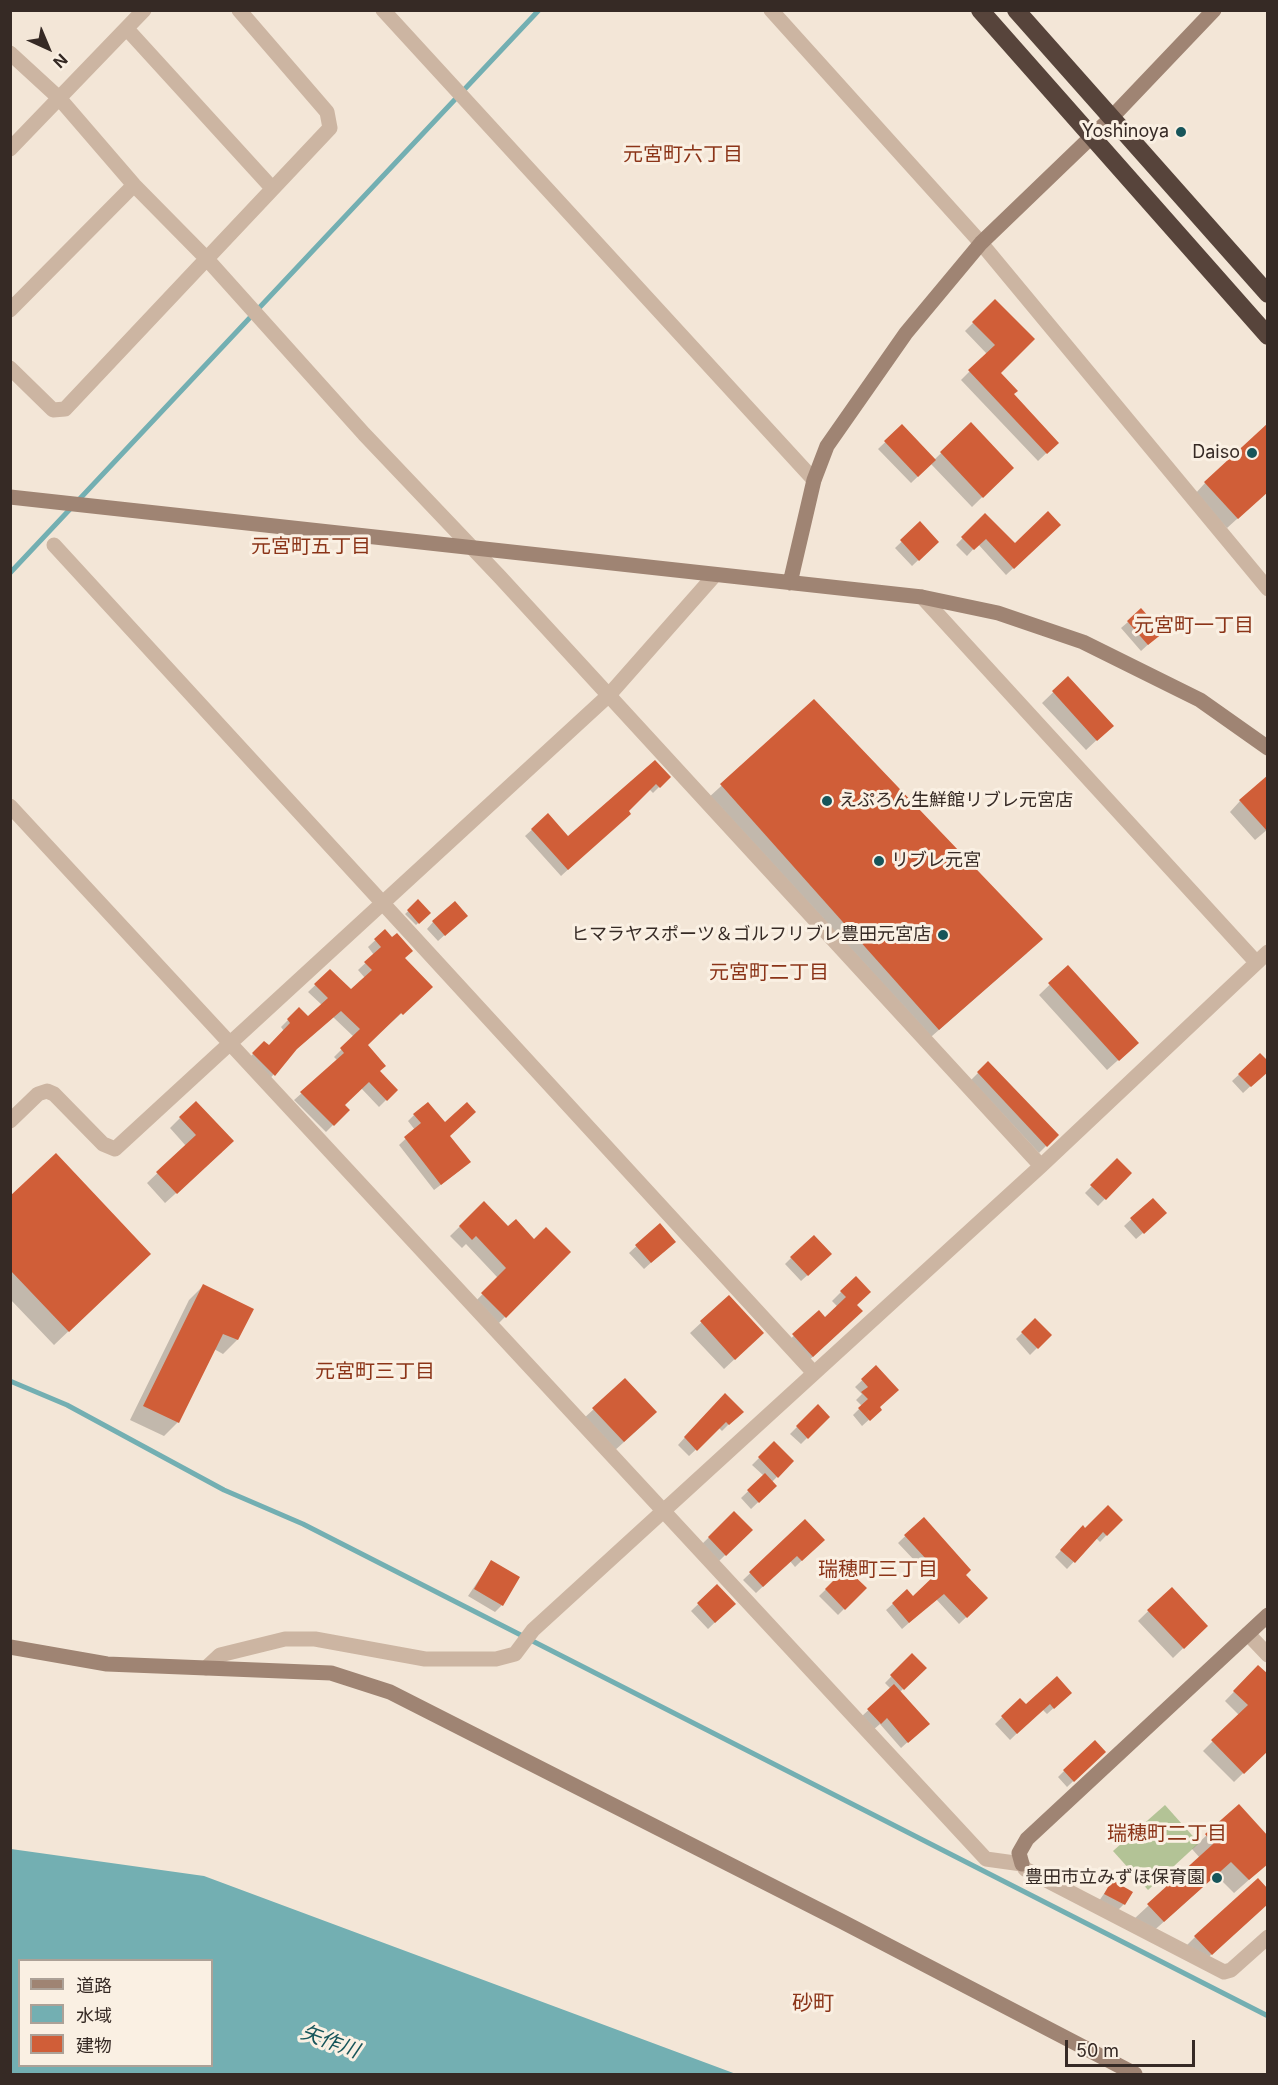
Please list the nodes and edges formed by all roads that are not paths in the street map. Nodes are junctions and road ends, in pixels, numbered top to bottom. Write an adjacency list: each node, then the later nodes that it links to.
1 (144, 10): 8 (street)
2 (239, 10): 15 (street)
3 (383, 10): 22 (street)
4 (771, 10): 16 (street)
5 (980, 10): 12 (highway)
6 (1016, 10): 11 (highway)
7 (1214, 10): 11 (street)
8 (127, 29): 10 (street); 15 (street)
9 (10, 53): 10 (street)
10 (59, 98): 13 (street); 14 (street)
11 (1112, 117): 12 (street); 18 (highway)
12 (1092, 137): 16 (street); 20 (highway)
13 (10, 149)
14 (134, 185): 17 (street); 19 (street)
15 (272, 188): 17 (street)
16 (981, 243): 22 (street); 28 (street)
17 (206, 258): 21 (street); 25 (street)
18 (1268, 294)
19 (10, 310)
20 (1268, 336)
21 (10, 368)
22 (814, 480): 27 (street)
23 (10, 497): 25 (street)
24 (54, 545): 33 (street)
25 (470, 547): 26 (street); 30 (street)
26 (714, 576): 27 (street); 30 (street)
27 (790, 583): 29 (street)
28 (1268, 589)
29 (922, 597): 31 (street); 34 (street)
30 (609, 695): 33 (street); 37 (street)
31 (1268, 748)
32 (10, 806): 35 (street)
33 (383, 904): 35 (street); 38 (street)
34 (1262, 957): 37 (street)
35 (229, 1042): 36 (street); 39 (street)
36 (10, 1121)
37 (1041, 1166): 38 (street)
38 (814, 1373): 39 (street)
39 (664, 1510): 44 (street); 45 (street)
40 (1268, 1615): 41 (street)
41 (1248, 1634): 43 (street); 45 (street)
42 (10, 1647): 44 (street)
43 (1268, 1654)
44 (206, 1668): 47 (street)
45 (1022, 1864): 46 (street)
46 (1268, 1937)
47 (1135, 2074)

